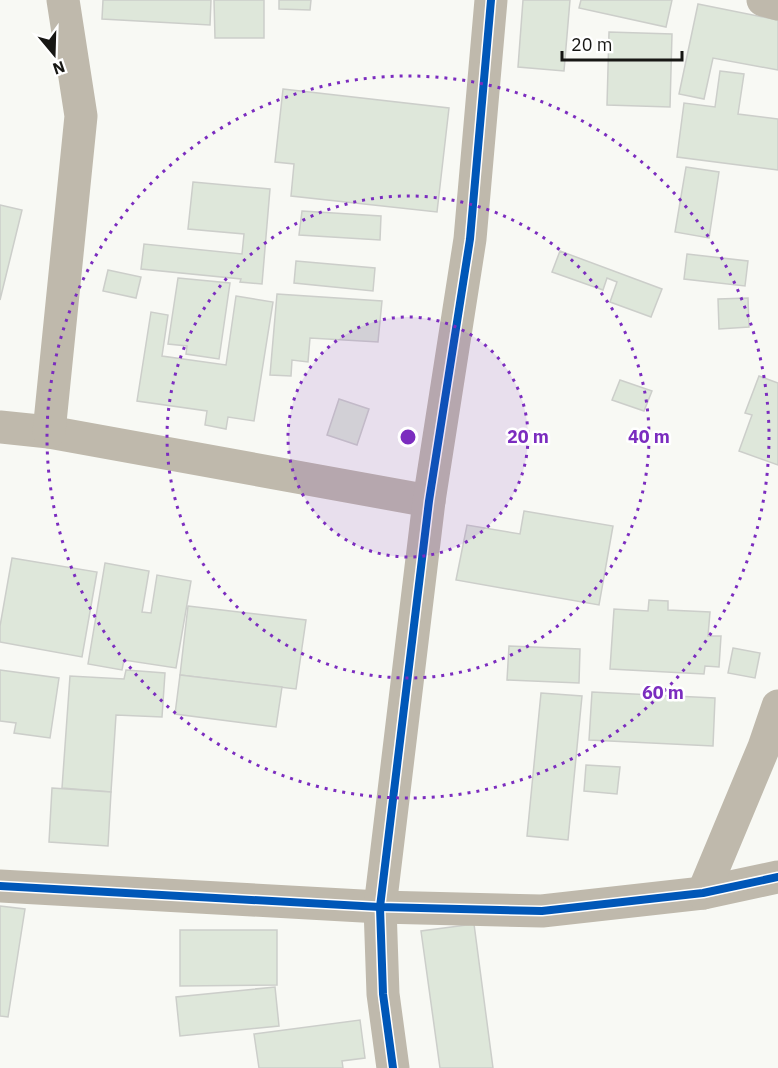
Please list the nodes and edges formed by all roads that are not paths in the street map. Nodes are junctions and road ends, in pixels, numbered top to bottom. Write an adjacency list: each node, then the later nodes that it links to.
1 (63, 0): 6 (street)
2 (491, 0): 7 (street)
3 (763, 0): 4 (street)
4 (778, 4)
5 (0, 428): 6 (street)
6 (49, 432): 7 (street)
7 (429, 501): 12 (street)
8 (778, 706): 11 (street)
9 (778, 878): 11 (street)
10 (0, 886): 12 (street)
11 (703, 892): 12 (street)
12 (380, 907): 13 (street)
13 (393, 1068)

